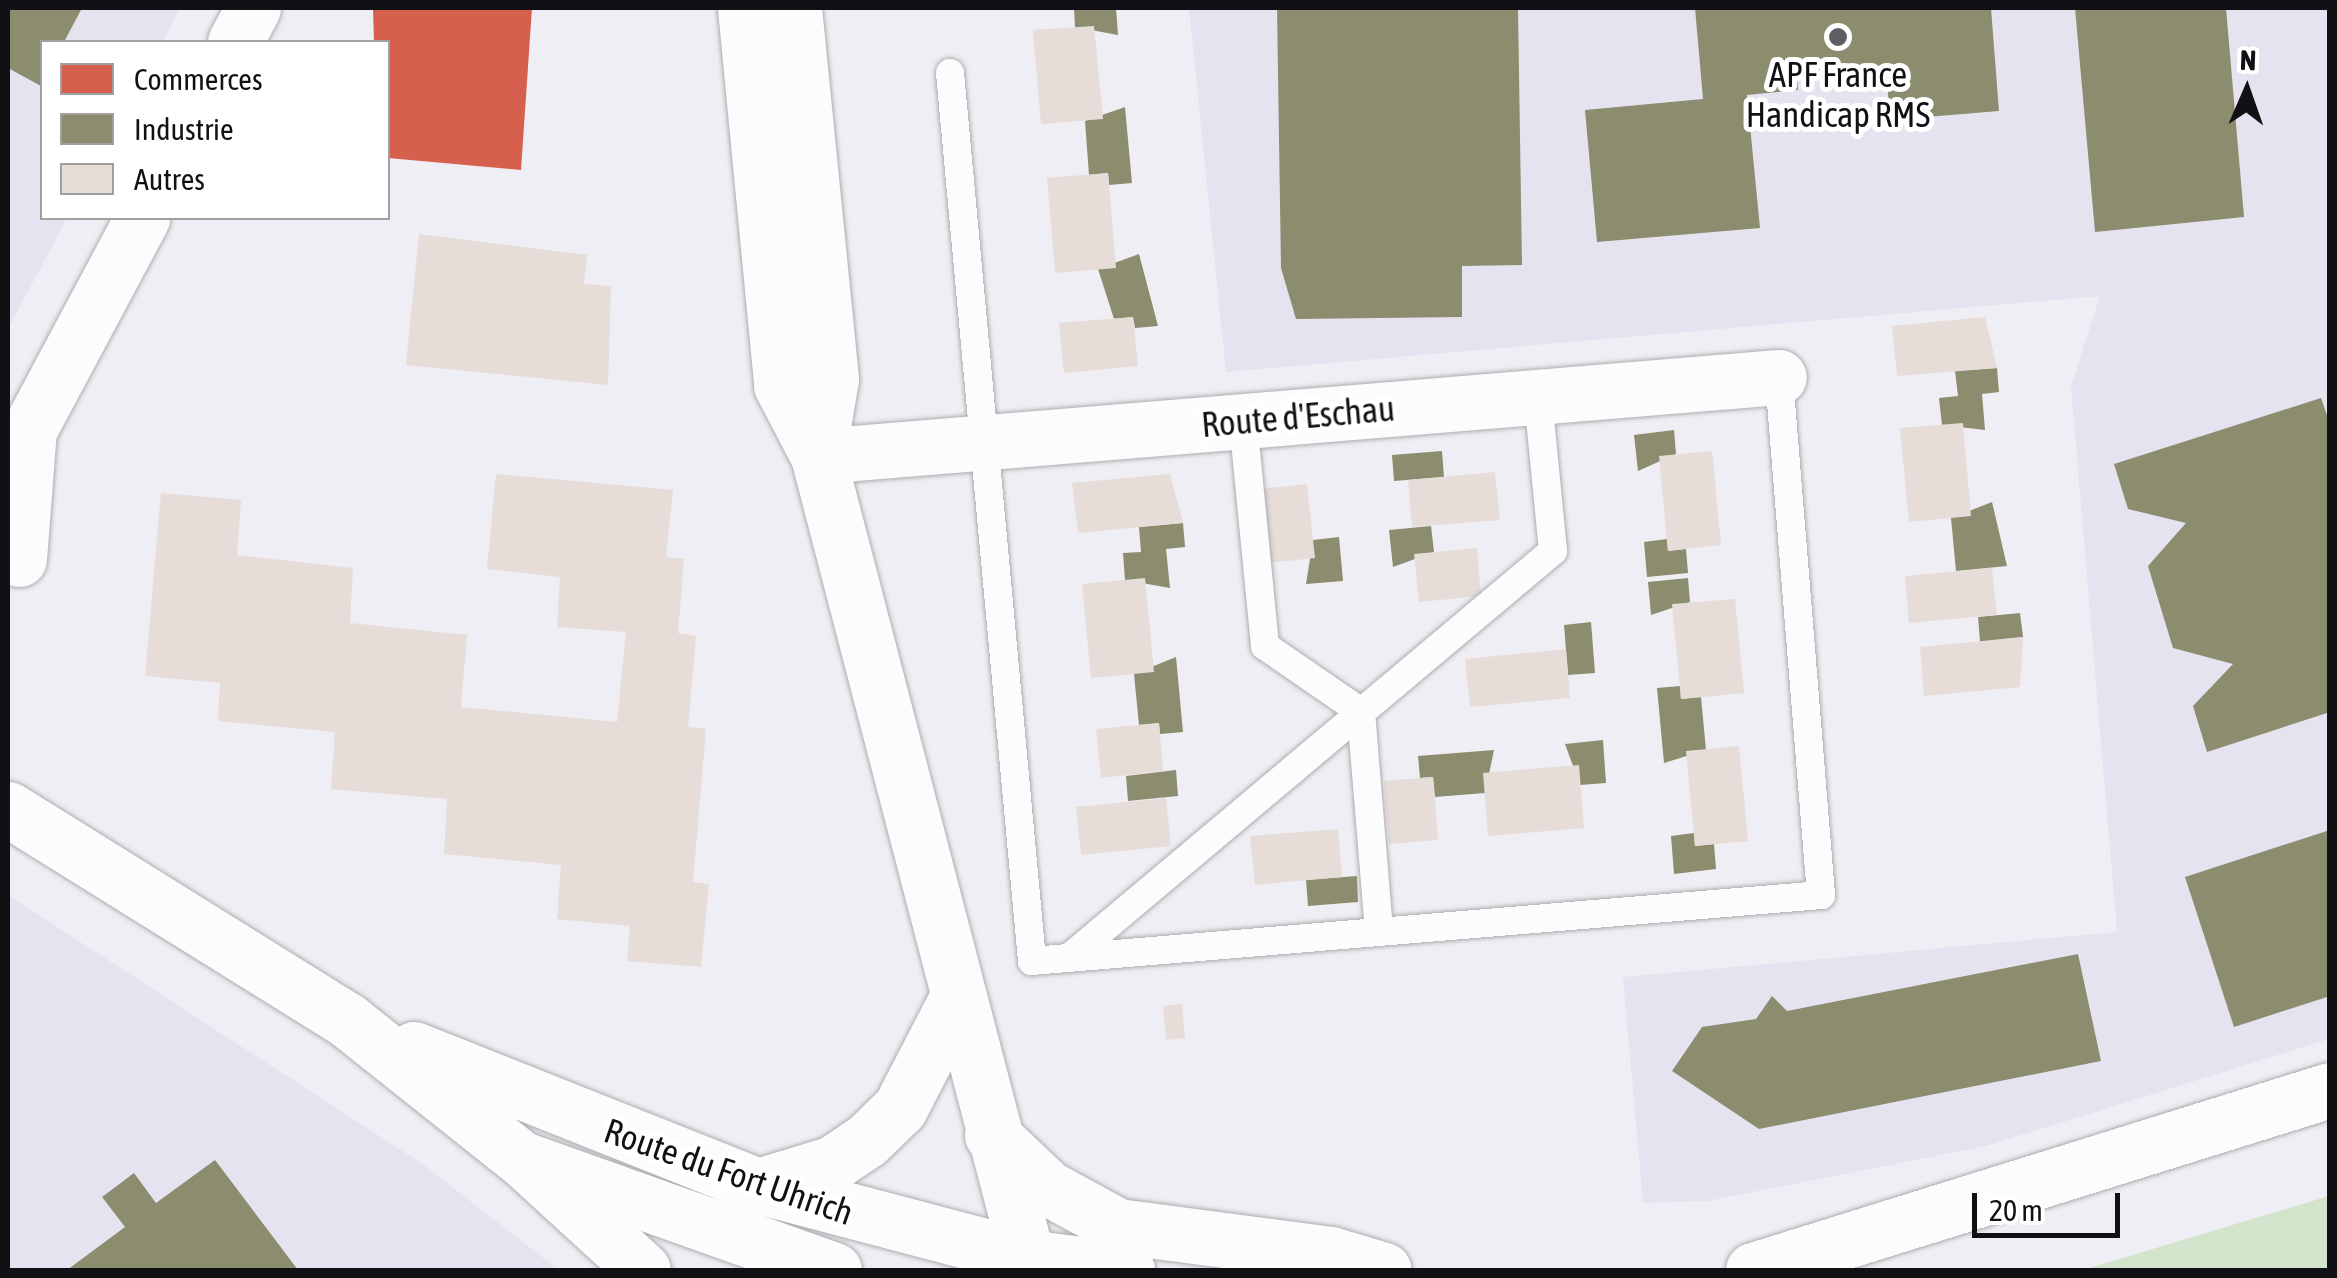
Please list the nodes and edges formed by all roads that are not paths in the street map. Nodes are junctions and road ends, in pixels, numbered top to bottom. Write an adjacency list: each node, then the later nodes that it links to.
1 (253, 8): 4 (street)
2 (744, 8): 11 (street)
3 (794, 8): 11 (street)
4 (236, 40)
5 (950, 72): 10 (lane)
6 (141, 220): 12 (street)
7 (1778, 377): 8 (street, Route d'Eschau); 15 (lane)
8 (1538, 397): 9 (street, Route d'Eschau); 13 (lane)
9 (1243, 421): 10 (street, Route d'Eschau); 13 (lane)
10 (978, 443): 11 (street, Route d'Eschau); 16 (lane)
11 (818, 456): 17 (street)
12 (18, 559)
13 (1361, 712): 15 (lane); 16 (lane)
14 (8, 809): 18 (street, Route du Fort Uhrich)
15 (1379, 932): 16 (lane)
16 (1070, 957)
17 (956, 1000): 20 (street); 22 (street)
18 (347, 1020): 21 (street, Route du Fort Uhrich); 22 (street, Route du Fort Uhrich)
19 (2330, 1090): 28 (street)
20 (989, 1133): 23 (street); 27 (street)
21 (522, 1158): 24 (street); 25 (street, Route du Fort Uhrich)
22 (758, 1186): 23 (street, Route du Fort Uhrich)
23 (1030, 1264): 26 (street, Route du Fort Uhrich)
24 (643, 1270)
25 (834, 1270)
26 (1127, 1270)
27 (1384, 1270)
28 (1753, 1270)

